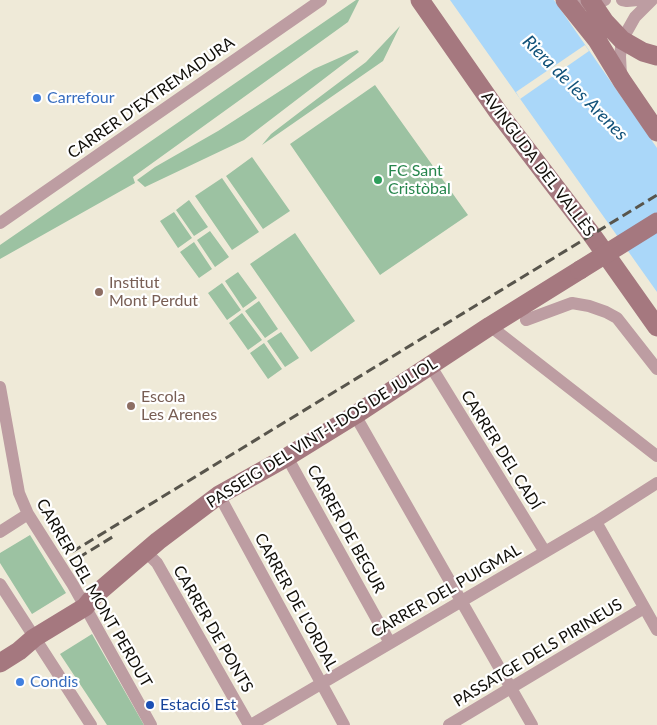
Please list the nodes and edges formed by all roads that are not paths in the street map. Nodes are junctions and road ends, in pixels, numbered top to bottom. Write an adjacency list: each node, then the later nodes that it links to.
1 (322, 0): 15 (street, CARRER D'EXTREMADURA)
2 (420, 0): 20 (main road, AVINGUDA DEL VALLÈS)
3 (432, 0): 17 (main road, AVINGUDA DEL VALLÈS)
4 (565, 0): 12 (main road)
5 (622, 0): 6 (street)
6 (638, 0)
7 (652, 0): 9 (street)
8 (588, 1): 9 (main road); 11 (main road)
9 (622, 40): 10 (main road); 11 (street)
10 (657, 56)
11 (620, 62): 12 (street); 13 (main road)
12 (622, 81): 14 (main road)
13 (657, 117)
14 (657, 132)
15 (0, 222)
16 (657, 222): 19 (main road, PASSEIG DEL VINT-I-DOS DE JULIOL, bridge)
17 (657, 311)
18 (526, 320): 22 (street)
19 (490, 326): 21 (main road, PASSEIG DEL VINT-I-DOS DE JULIOL); 26 (street)
20 (657, 327)
21 (430, 365): 24 (main road, PASSEIG DEL VINT-I-DOS DE JULIOL); 33 (street, CARRER DEL CADÍ)
22 (657, 368)
23 (0, 387): 29 (street, CARRER DEL MONT PERDUT)
24 (355, 415): 25 (main road, PASSEIG DEL VINT-I-DOS DE JULIOL); 35 (street)
25 (287, 456): 28 (main road, PASSEIG DEL VINT-I-DOS DE JULIOL); 40 (street, CARRER DE BEGUR)
26 (657, 456)
27 (657, 483): 30 (street, CARRER DEL PUIGMAL)
28 (219, 495): 32 (main road, PASSEIG DEL VINT-I-DOS DE JULIOL); 42 (street, CARRER DE L'ORDAL)
29 (28, 514): 31 (street); 36 (street, CARRER DEL MONT PERDUT)
30 (596, 522): 33 (street, CARRER DEL PUIGMAL); 37 (street)
31 (0, 532)
32 (146, 552): 36 (main road, PASSEIG DEL VINT-I-DOS DE JULIOL); 46 (street, CARRER DE PONTS)
33 (545, 552): 35 (street, CARRER DEL PUIGMAL)
34 (0, 584): 39 (street)
35 (462, 601): 40 (street, CARRER DEL PUIGMAL); 43 (street)
36 (84, 607): 39 (main road, PASSEIG DEL VINT-I-DOS DE JULIOL); 45 (street, CARRER DEL MONT PERDUT)
37 (644, 608): 38 (street); 43 (street, PASSATGE DELS PIRINEUS)
38 (657, 630)
39 (34, 638): 41 (main road, PASSEIG DEL VINT-I-DOS DE JULIOL); 44 (street)
40 (390, 642): 42 (street, CARRER DEL PUIGMAL)
41 (0, 663)
42 (322, 682): 46 (street, CARRER DEL PUIGMAL); 47 (street, CARRER DE L'ORDAL)
43 (511, 688): 48 (street, PASSATGE DELS PIRINEUS); 49 (street)
44 (91, 725)
45 (151, 725)
46 (250, 725)
47 (344, 725)
48 (449, 725)
49 (532, 725)

